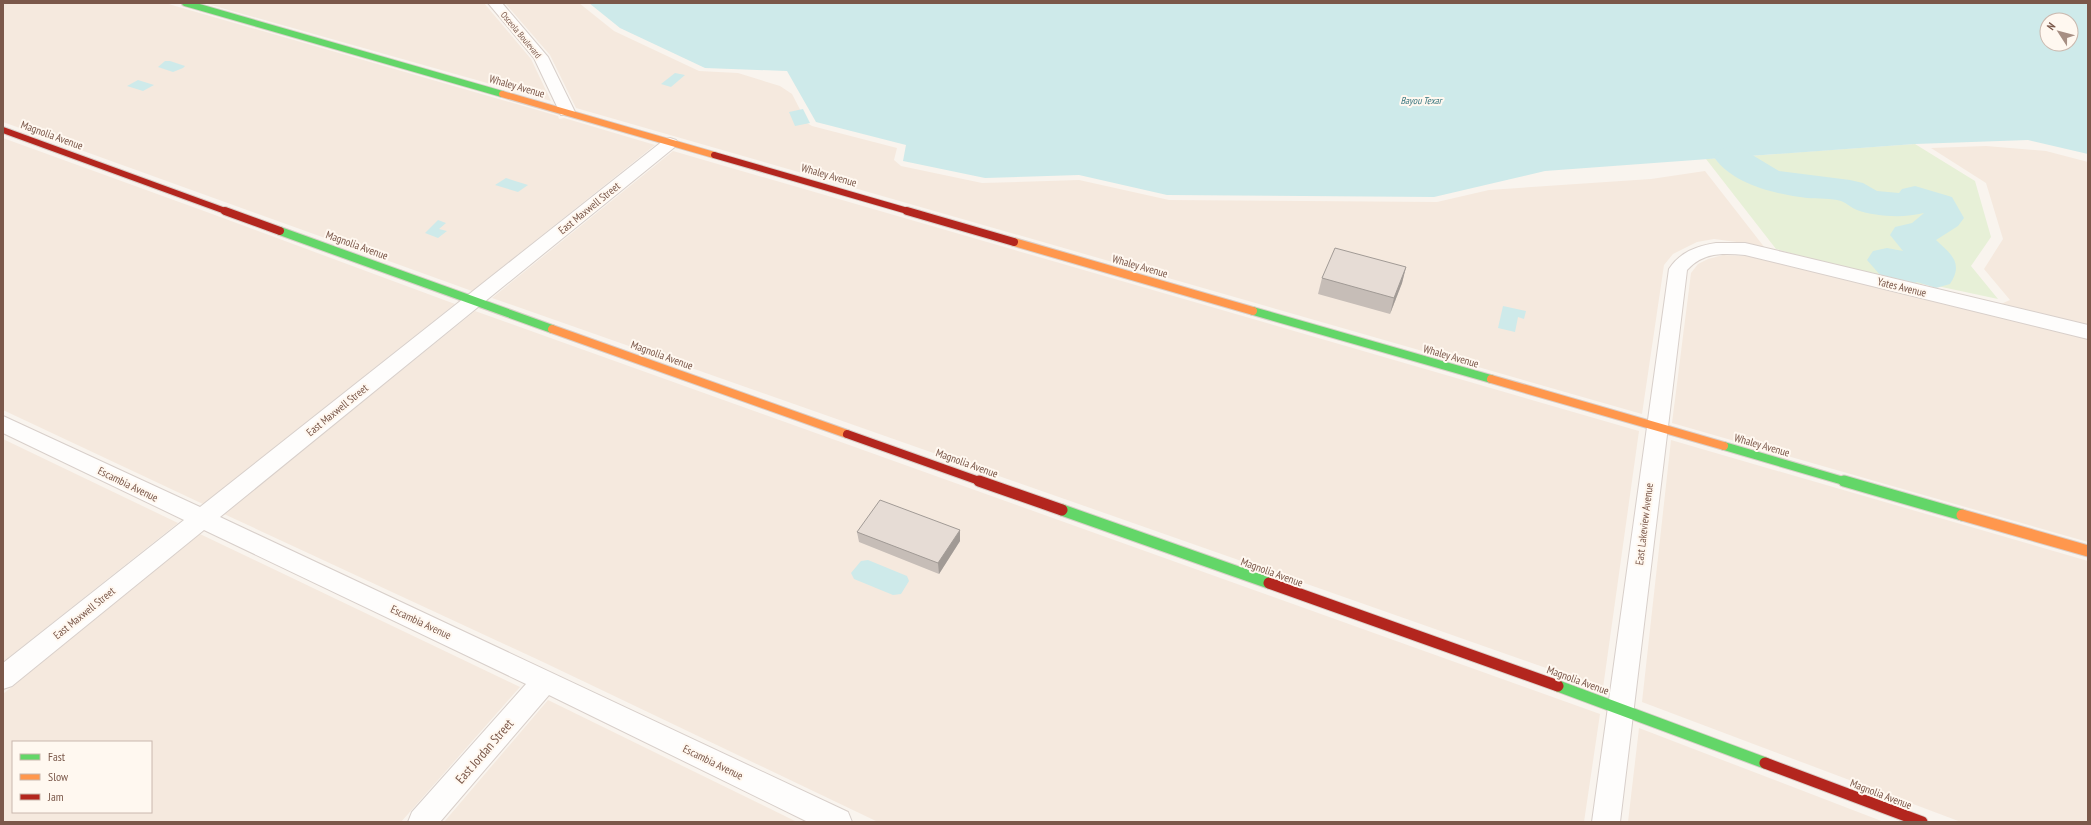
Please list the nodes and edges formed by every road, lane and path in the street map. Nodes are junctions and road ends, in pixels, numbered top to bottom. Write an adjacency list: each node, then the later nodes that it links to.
1 (185, 3): 3 (street, Whaley Avenue)
2 (494, 3): 3 (street, Osceola Boulevard)
3 (567, 112): 5 (street, Whaley Avenue)
4 (3, 130): 7 (street, Magnolia Avenue)
5 (670, 143): 7 (street, East Maxwell Street); 10 (street, Whaley Avenue)
6 (1714, 248): 8 (street, Yates Avenue); 10 (street, East Lakeview Avenue)
7 (473, 301): 11 (street, East Maxwell Street); 15 (street, Magnolia Avenue)
8 (2088, 332)
9 (3, 424): 11 (street, Escambia Avenue)
10 (1656, 427): 12 (street, Whaley Avenue); 15 (street, East Lakeview Avenue)
11 (201, 519): 13 (street, East Maxwell Street); 14 (street, Escambia Avenue)
12 (2088, 551)
13 (3, 678)
14 (545, 681): 16 (street, East Jordan Street); 17 (street, Escambia Avenue)
15 (1621, 708): 18 (street, East Lakeview Avenue); 19 (street, Magnolia Avenue)
16 (422, 822)
17 (838, 822)
18 (1606, 822)
19 (1922, 822)

